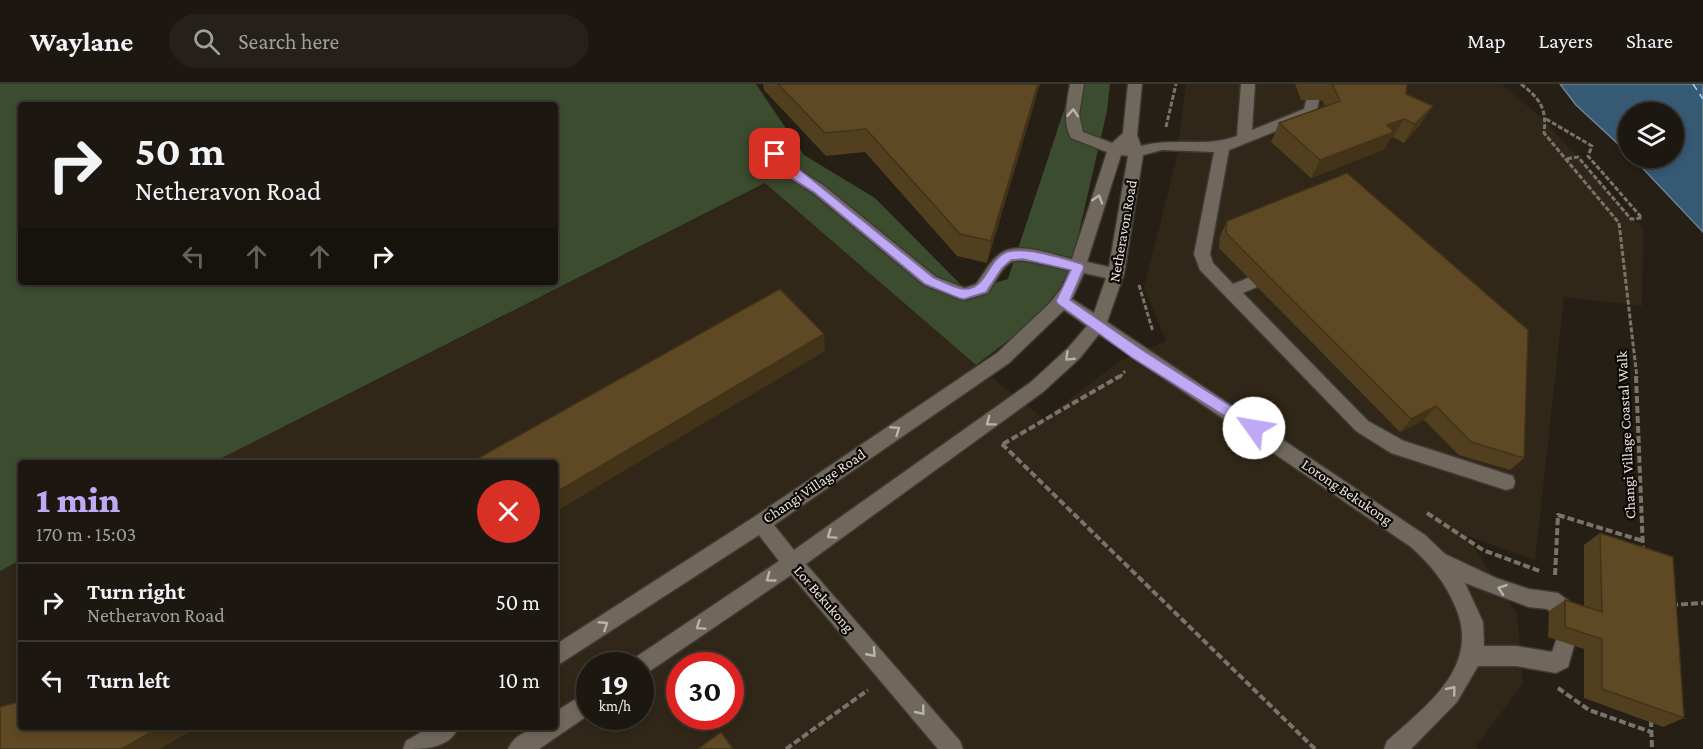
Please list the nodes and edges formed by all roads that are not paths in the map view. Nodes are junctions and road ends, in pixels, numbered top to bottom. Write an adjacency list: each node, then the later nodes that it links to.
1 (1077, 84): 9 (street, one-way to 1)
2 (1135, 84): 5 (street, Netheravon Road)
3 (1248, 84): 6 (street)
4 (1312, 100): 6 (street)
5 (1130, 135): 9 (street, Netheravon Road); 10 (street, Netheravon Road)
6 (1244, 138): 8 (street)
7 (772, 147): 11 (street)
8 (1222, 147): 10 (street); 14 (street)
9 (1115, 149): 10 (street); 11 (street, Netheravon Road, one-way to 9)
10 (1136, 152): 12 (street, Netheravon Road)
11 (1078, 267): 12 (street); 15 (street, Netheravon Road)
12 (1116, 274): 16 (street, Netheravon Road)
13 (1253, 282): 14 (street)
14 (1232, 291): 17 (street)
15 (1063, 301): 16 (street, Lorong Bekukong); 18 (street, Changi Village Road, one-way to 15)
16 (1097, 325): 19 (street, one-way to 19); 20 (street, Lorong Bekukong)
17 (1506, 482)
18 (761, 523): 19 (street, Lor Bekukong); 23 (street, Changi Village Road, one-way to 18)
19 (792, 562): 24 (street, one-way to 24); 33 (street, Lor Bekukong, one-way to 33)
20 (1442, 562): 21 (street, one-way to 20); 25 (street, Lorong Bekukong)
21 (1566, 616)
22 (1565, 642): 25 (street)
23 (558, 655)
24 (654, 656)
25 (1471, 656): 30 (street, Lorong Bekukong, one-way to 25)
26 (576, 710): 27 (street)
27 (558, 723)
28 (444, 730): 31 (street)
29 (547, 730): 32 (street)
30 (1405, 746)
31 (414, 749)
32 (519, 749)
33 (952, 749)

